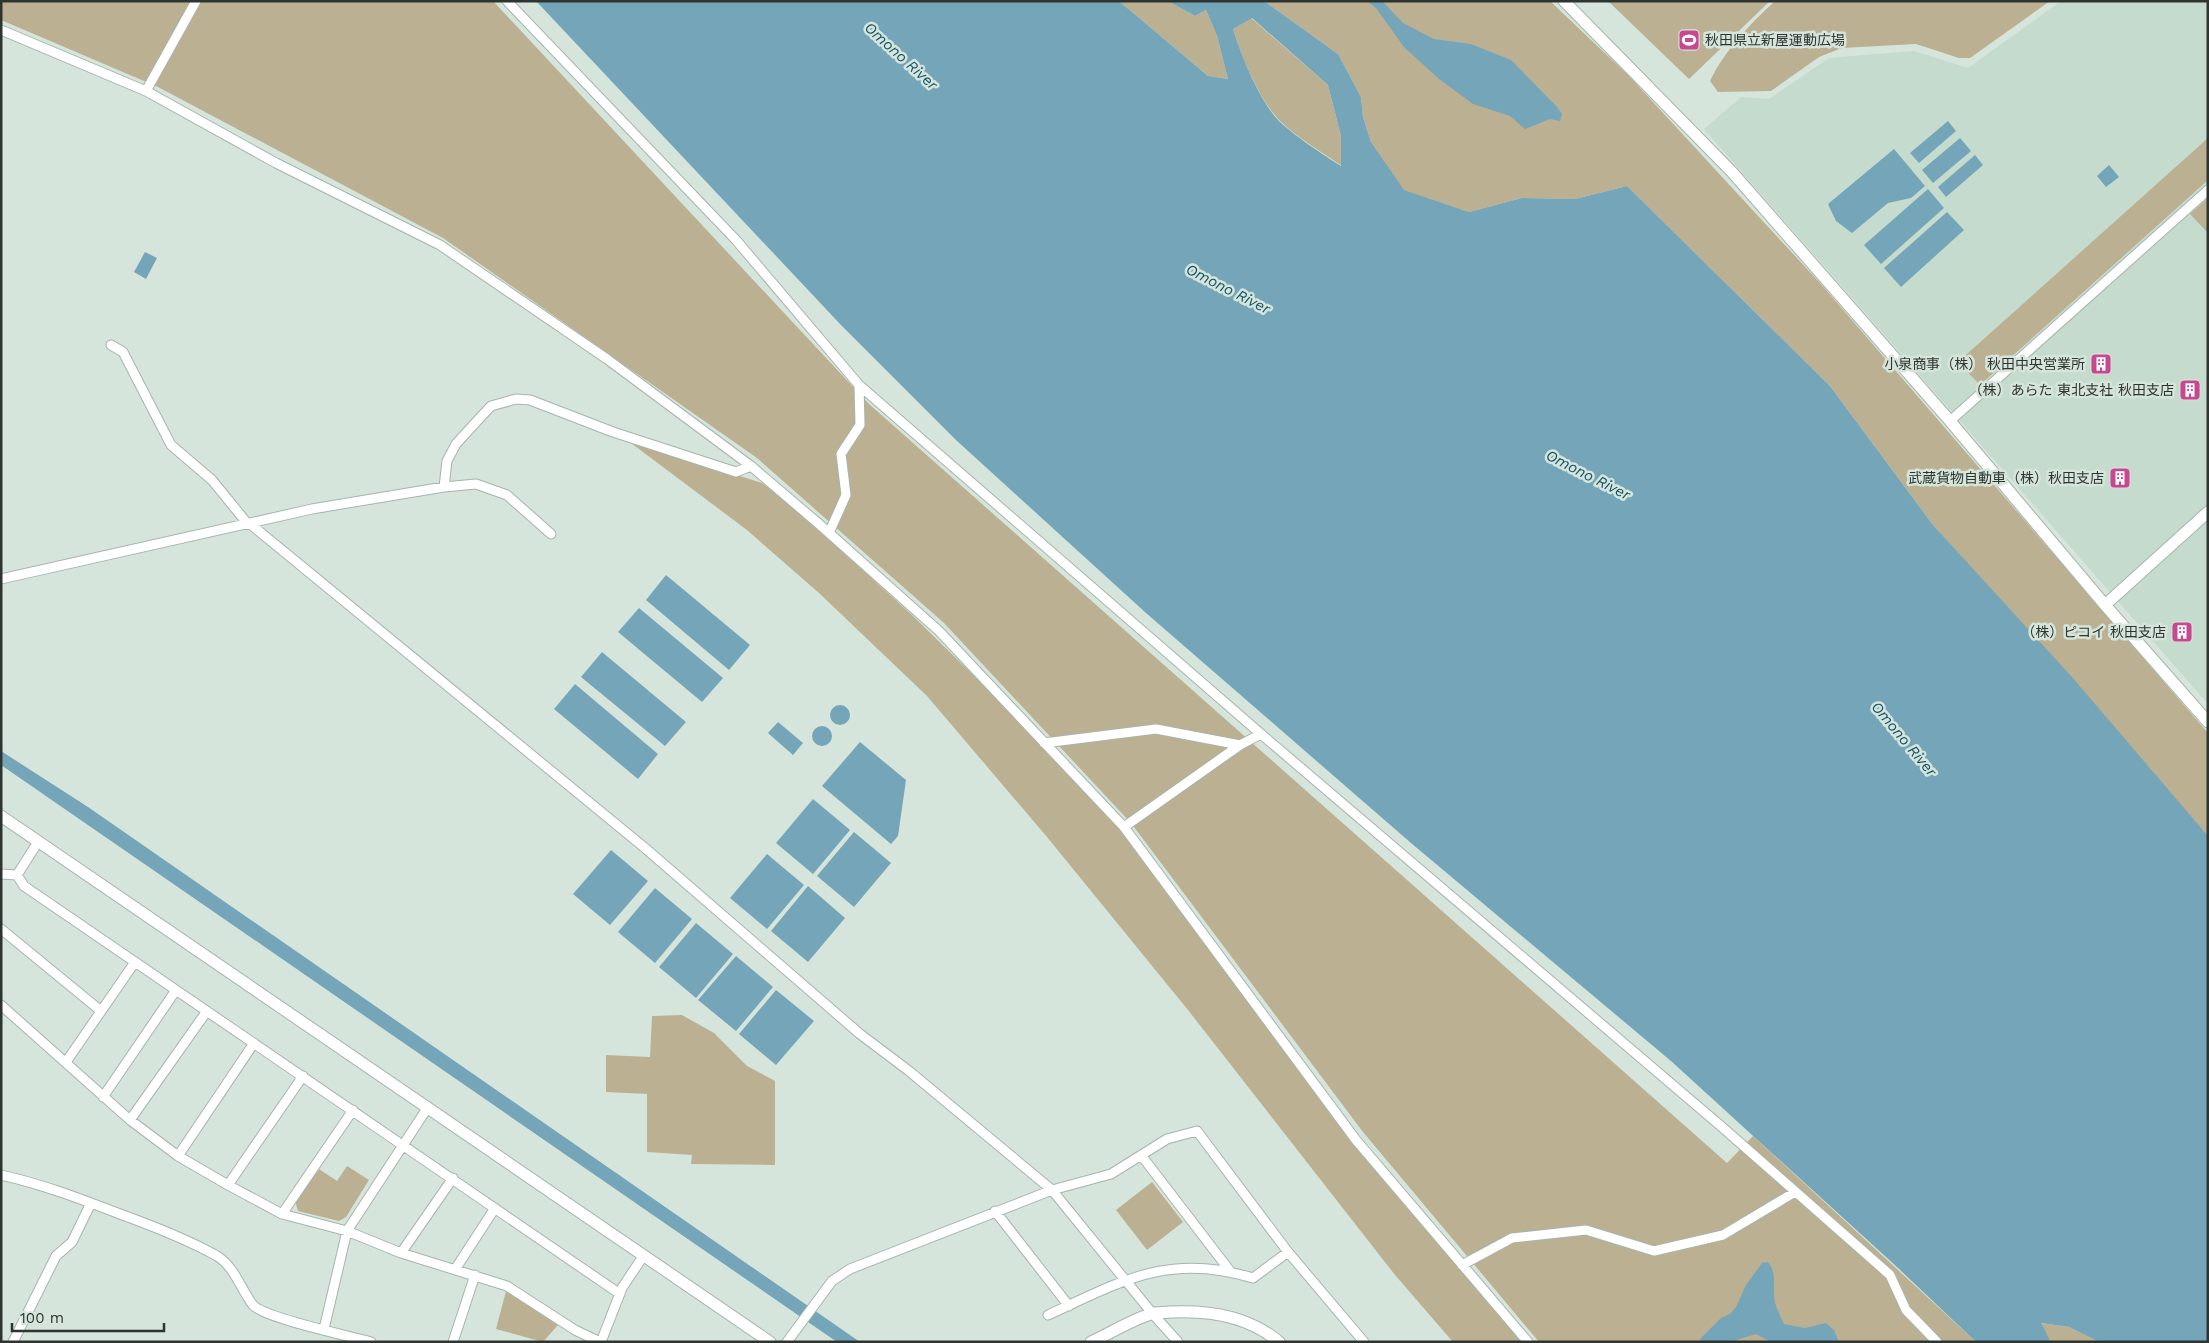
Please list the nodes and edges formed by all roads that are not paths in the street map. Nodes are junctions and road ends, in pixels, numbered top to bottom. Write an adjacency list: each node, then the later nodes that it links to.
1 (196, 1): 5 (street)
2 (507, 1): 8 (street)
3 (1564, 1): 9 (street)
4 (1, 30): 5 (street)
5 (146, 92): 10 (street)
6 (2208, 190): 9 (street)
7 (111, 345): 13 (street)
8 (859, 385): 14 (street); 19 (street)
9 (1950, 421): 17 (street)
10 (751, 466): 11 (street); 14 (street)
11 (444, 487): 13 (street); 15 (street)
12 (2208, 512): 17 (street)
13 (248, 523): 16 (street); 46 (street)
14 (828, 533): 20 (street)
15 (551, 534)
16 (1, 579)
17 (2105, 605): 18 (street)
18 (2208, 722)
19 (1261, 734): 21 (street); 47 (street)
20 (1044, 743): 21 (street); 23 (street)
21 (1240, 745): 23 (street)
22 (1, 816): 24 (street)
23 (1124, 827): 56 (street)
24 (38, 842): 26 (street); 37 (street)
25 (1, 874): 26 (street)
26 (17, 875): 28 (street)
27 (1, 930): 31 (street)
28 (135, 962): 29 (street); 31 (street)
29 (176, 990): 32 (street); 36 (street)
30 (1, 1006): 34 (street)
31 (101, 1011): 34 (street)
32 (207, 1011): 33 (street); 39 (street)
33 (254, 1043): 35 (street); 42 (street)
34 (66, 1062): 36 (street)
35 (302, 1076): 38 (street); 45 (street)
36 (103, 1097): 39 (street)
37 (428, 1107): 40 (street); 55 (street)
38 (353, 1110): 40 (street); 51 (street)
39 (130, 1120): 42 (street)
40 (404, 1144): 44 (street); 52 (street)
41 (1141, 1155): 46 (street); 53 (street); 58 (street)
42 (178, 1156): 45 (street)
43 (1, 1175): 48 (street)
44 (453, 1178): 49 (street); 54 (street)
45 (228, 1186): 51 (street)
46 (1052, 1190): 50 (street); 60 (street)
47 (1795, 1192): 56 (street); 77 (street)
48 (91, 1203): 65 (street); 66 (street)
49 (495, 1208): 57 (street); 61 (street)
50 (995, 1212): 62 (street); 71 (street)
51 (282, 1214): 52 (street)
52 (347, 1232): 54 (street); 65 (street)
53 (1288, 1252): 58 (street); 75 (street)
54 (401, 1253): 57 (street)
55 (644, 1255): 61 (street); 70 (street)
56 (1462, 1265): 76 (street)
57 (456, 1268): 59 (street)
58 (1230, 1271): 60 (street)
59 (475, 1275): 68 (street); 69 (street)
60 (1125, 1280): 62 (street); 63 (street)
61 (620, 1294): 69 (street)
62 (1069, 1306): 64 (street)
63 (1152, 1313): 72 (street); 73 (street); 74 (street)
64 (1048, 1315)
65 (324, 1330): 67 (street)
66 (13, 1342)
67 (372, 1342)
68 (453, 1342)
69 (600, 1342)
70 (770, 1342)
71 (788, 1342)
72 (1091, 1342)
73 (1178, 1342)
74 (1279, 1342)
75 (1364, 1342)
76 (1528, 1342)
77 (1937, 1342)

